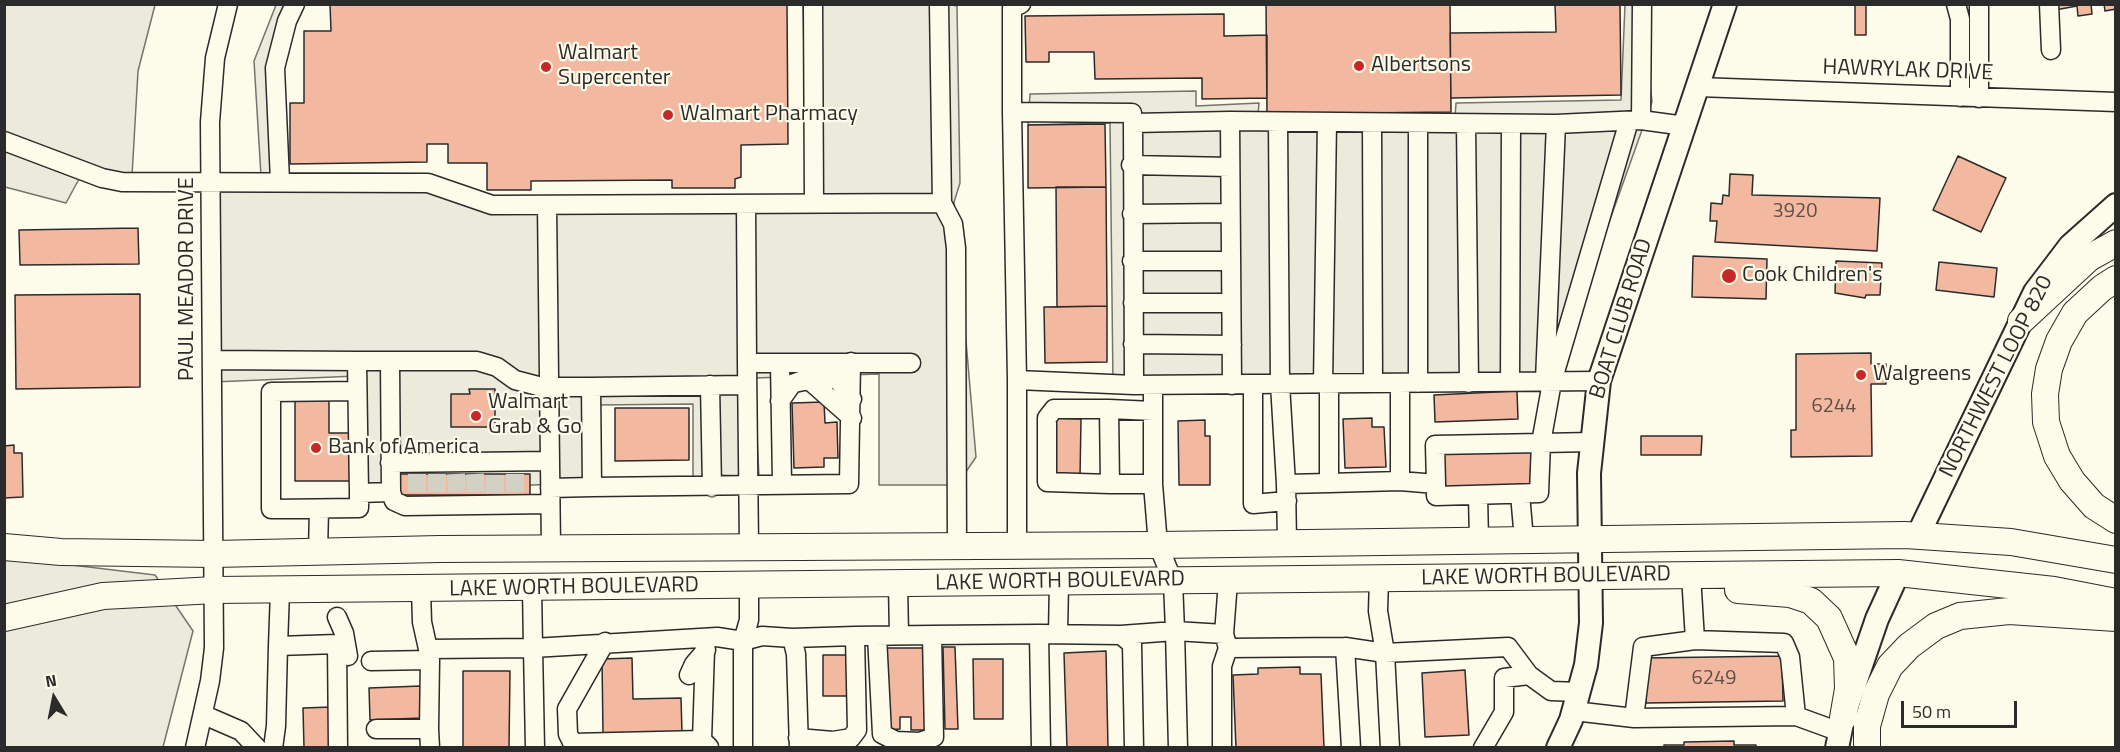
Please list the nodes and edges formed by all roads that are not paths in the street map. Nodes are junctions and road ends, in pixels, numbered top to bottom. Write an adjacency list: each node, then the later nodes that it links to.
1 (228, 4): 32 (street, PAUL MEADOR DRIVE)
2 (295, 4): 31 (street)
3 (813, 4): 35 (street)
4 (939, 4): 33 (street)
5 (1021, 4): 16 (street)
6 (1642, 4): 18 (street)
7 (1725, 4): 12 (main road, BOAT CLUB ROAD)
8 (1956, 4): 13 (street)
9 (1979, 4): 14 (street)
10 (2049, 4): 11 (street)
11 (2051, 50)
12 (1698, 87): 13 (street, HAWRYLAK DRIVE); 27 (main road, BOAT CLUB ROAD)
13 (1960, 97): 14 (street, HAWRYLAK DRIVE)
14 (1979, 98): 15 (street, HAWRYLAK DRIVE)
15 (2115, 102)
16 (1012, 112): 21 (street); 56 (street)
17 (1230, 121): 19 (street); 21 (street); 30 (street)
18 (1635, 121): 26 (street); 27 (street); 59 (street)
19 (1278, 122): 20 (street); 66 (street)
20 (1328, 122): 22 (street); 67 (street)
21 (1133, 123): 29 (street)
22 (1372, 123): 23 (street); 60 (street)
23 (1418, 123): 24 (street); 62 (street)
24 (1466, 124): 25 (street); 63 (street)
25 (1511, 124): 26 (street); 58 (street)
26 (1556, 124): 59 (street)
27 (1685, 126): 57 (main road, BOAT CLUB ROAD)
28 (4, 141): 32 (street)
29 (1131, 165): 30 (street); 39 (street)
30 (1230, 167): 38 (street)
31 (280, 181): 32 (street); 36 (street)
32 (211, 182): 49 (street, PAUL MEADOR DRIVE)
33 (942, 203): 35 (street); 110 (street)
34 (746, 204): 35 (street); 36 (street); 53 (street)
35 (814, 204)
36 (547, 205): 73 (street)
37 (2115, 205): 46 (main road, NORTHWEST LOOP 820)
38 (1230, 213): 39 (street); 42 (street)
39 (1132, 214): 41 (street)
40 (2115, 243): 46 (highway)
41 (1132, 261): 42 (street); 44 (street)
42 (1231, 261): 45 (street)
43 (2115, 279): 103 (highway)
44 (1133, 303): 45 (street); 47 (street)
45 (1231, 303): 48 (street)
46 (2021, 321): 104 (main road, NORTHWEST LOOP 820)
47 (1133, 344): 48 (street); 70 (street)
48 (1232, 345): 72 (street)
49 (213, 360): 50 (street); 117 (street, PAUL MEADOR DRIVE)
50 (357, 360): 51 (street); 75 (street)
51 (390, 361): 73 (street); 84 (street)
52 (851, 362): 54 (street); 55 (street); 76 (street)
53 (747, 363): 54 (street); 69 (street)
54 (780, 363): 77 (street)
55 (911, 363)
56 (1017, 380): 70 (street); 95 (street)
57 (1599, 381): 59 (street); 81 (main road, BOAT CLUB ROAD)
58 (1510, 382): 59 (street); 63 (street)
59 (1549, 382): 82 (street)
60 (1372, 383): 61 (street); 67 (street)
61 (1400, 383): 62 (street); 85 (street)
62 (1418, 383): 63 (street)
63 (1469, 383)
64 (792, 384): 76 (street); 77 (street); 80 (street)
65 (1253, 384): 66 (street); 72 (street); 97 (street)
66 (1280, 384): 67 (street); 97 (street)
67 (1326, 384): 88 (street)
68 (710, 385): 69 (street); 74 (street); 94 (street)
69 (747, 385): 89 (street)
70 (1134, 385): 71 (street)
71 (1153, 385): 72 (street); 79 (street)
72 (1232, 385)
73 (549, 387): 74 (street); 83 (street)
74 (591, 387): 93 (street)
75 (357, 391): 98 (street); 102 (street)
76 (852, 399): 80 (street)
77 (780, 401): 87 (street)
78 (1109, 409): 79 (street); 86 (street); 90 (street)
79 (1153, 411): 91 (street)
80 (852, 418): 87 (street)
81 (1592, 442): 82 (street); 106 (main road, BOAT CLUB ROAD)
82 (1541, 443): 92 (street); 99 (street)
83 (550, 461): 84 (street); 101 (street)
84 (390, 463): 96 (street)
85 (1400, 481): 88 (street); 92 (street)
86 (1047, 482): 90 (street); 95 (street)
87 (782, 483): 89 (street)
88 (1329, 483): 97 (street)
89 (749, 484): 94 (street); 114 (street)
90 (1110, 484): 91 (street)
91 (1153, 484): 109 (street)
92 (1436, 484): 100 (street)
93 (592, 487): 94 (street); 101 (street)
94 (712, 487)
95 (1017, 487): 111 (street)
96 (391, 492): 98 (street); 101 (street)
97 (1287, 492): 108 (street)
98 (359, 493): 102 (street)
99 (1520, 494): 100 (street); 105 (street)
100 (1478, 495): 107 (street)
101 (550, 496): 115 (street)
102 (319, 509): 116 (street)
103 (2115, 520)
104 (1918, 535): 106 (highway, LAKE WORTH BOULEVARD); 118 (highway, LAKE WORTH BOULEVARD)
105 (1524, 540): 106 (highway, LAKE WORTH BOULEVARD); 107 (highway, LAKE WORTH BOULEVARD)
106 (1590, 540): 122 (main road, BOAT CLUB ROAD)
107 (1479, 541): 108 (highway, LAKE WORTH BOULEVARD)
108 (1287, 542): 109 (highway, LAKE WORTH BOULEVARD)
109 (1158, 545): 111 (highway, LAKE WORTH BOULEVARD); 124 (street)
110 (957, 546): 111 (highway, LAKE WORTH BOULEVARD); 113 (highway, LAKE WORTH BOULEVARD)
111 (1017, 546)
112 (4, 547): 117 (highway, LAKE WORTH BOULEVARD)
113 (800, 547): 114 (highway, LAKE WORTH BOULEVARD); 129 (highway)
114 (749, 548): 115 (highway, LAKE WORTH BOULEVARD); 128 (highway)
115 (551, 549): 116 (highway, LAKE WORTH BOULEVARD)
116 (318, 552): 117 (highway, LAKE WORTH BOULEVARD)
117 (214, 554): 132 (street, PAUL MEADOR DRIVE)
118 (2115, 560)
119 (1898, 573): 121 (highway, LAKE WORTH BOULEVARD); 135 (highway, LAKE WORTH BOULEVARD); 168 (main road)
120 (1691, 575): 121 (highway, LAKE WORTH BOULEVARD); 122 (highway, LAKE WORTH BOULEVARD); 148 (street)
121 (1718, 576): 168 (highway)
122 (1590, 577): 123 (highway, LAKE WORTH BOULEVARD); 162 (main road, BOAT CLUB ROAD)
123 (1379, 579): 125 (highway, LAKE WORTH BOULEVARD); 157 (street)
124 (1173, 581): 125 (highway, LAKE WORTH BOULEVARD); 126 (highway, LAKE WORTH BOULEVARD); 139 (street)
125 (1227, 581): 150 (street)
126 (1059, 582): 127 (highway, LAKE WORTH BOULEVARD); 141 (street)
127 (898, 584): 129 (highway, LAKE WORTH BOULEVARD); 142 (street)
128 (712, 586): 129 (highway, LAKE WORTH BOULEVARD); 130 (highway, LAKE WORTH BOULEVARD)
129 (749, 586): 149 (street)
130 (532, 587): 131 (highway, LAKE WORTH BOULEVARD); 156 (street)
131 (421, 589): 133 (highway, LAKE WORTH BOULEVARD); 158 (street)
132 (215, 590): 134 (highway, LAKE WORTH BOULEVARD); 137 (highway, LAKE WORTH BOULEVARD); 163 (street, PAUL MEADOR DRIVE)
133 (337, 590): 134 (highway, LAKE WORTH BOULEVARD); 136 (street)
134 (280, 591): 154 (street)
135 (2115, 602)
136 (337, 617): 153 (street); 177 (street)
137 (4, 618)
138 (2115, 618): 189 (highway)
139 (1175, 631): 146 (street); 150 (street); 183 (street)
140 (1039, 634): 141 (street); 143 (street); 181 (street)
141 (1059, 634): 146 (street)
142 (899, 635): 143 (street); 145 (street)
143 (932, 635): 169 (street)
144 (855, 636): 145 (street); 147 (street); 170 (street)
145 (877, 636): 169 (street)
146 (1121, 636): 182 (street)
147 (792, 638): 149 (street); 170 (street)
148 (1695, 640): 164 (street); 165 (street)
149 (742, 641): 152 (street); 180 (street)
150 (1226, 641): 155 (street); 184 (street)
151 (604, 642): 152 (street); 156 (street); 172 (street)
152 (711, 643): 160 (street); 171 (street)
153 (337, 644): 154 (street); 176 (street)
154 (278, 646): 175 (street)
155 (1345, 647): 157 (street); 185 (street)
156 (534, 648): 158 (street); 179 (street)
157 (1385, 653): 161 (street); 186 (street)
158 (429, 655): 159 (street); 167 (street)
159 (371, 661)
160 (689, 675)
161 (1529, 675): 162 (street); 187 (street)
162 (1577, 702): 165 (street); 188 (main road, BOAT CLUB ROAD)
163 (204, 715): 173 (street, PAUL MEADOR DRIVE); 174 (street)
164 (1796, 716): 165 (street); 168 (street)
165 (1634, 718)
166 (376, 729): 167 (street)
167 (429, 729): 178 (street)
168 (1840, 733)
169 (934, 742)
170 (799, 743)
171 (706, 744): 172 (street)
172 (573, 745)
173 (195, 747)
174 (257, 747)
175 (273, 747)
176 (338, 747)
177 (348, 747)
178 (430, 747)
179 (535, 747)
180 (743, 747)
181 (1041, 747)
182 (1134, 747)
183 (1178, 747)
184 (1222, 747)
185 (1352, 747)
186 (1390, 747)
187 (1483, 747)
188 (1558, 747)
189 (1867, 747)

